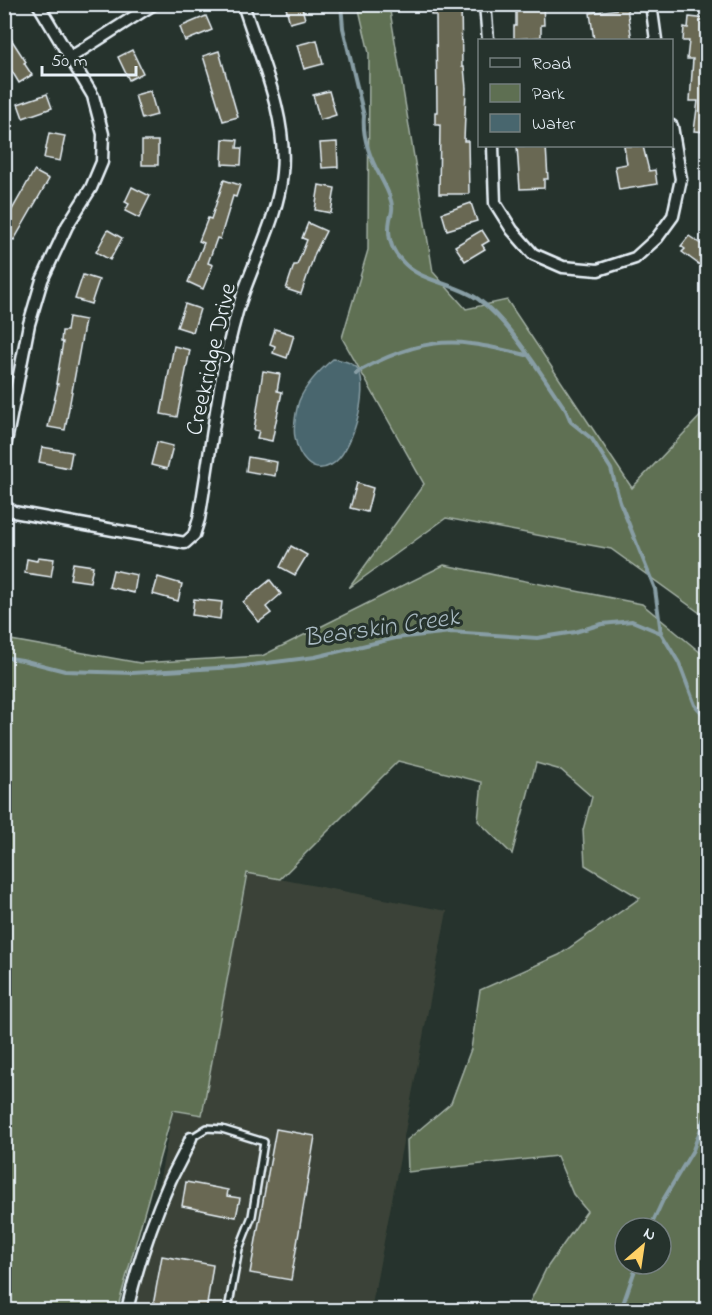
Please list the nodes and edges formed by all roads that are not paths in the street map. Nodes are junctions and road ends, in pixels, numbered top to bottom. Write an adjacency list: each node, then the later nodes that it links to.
1 (38, 4): 8 (street)
2 (154, 4): 8 (street)
3 (243, 4): 12 (street, Creekridge Drive)
4 (485, 4): 6 (street)
5 (651, 4): 7 (street)
6 (488, 39)
7 (656, 39)
8 (70, 57): 11 (street)
9 (673, 132): 10 (street)
10 (492, 147)
11 (4, 452)
12 (4, 506)
13 (191, 1138): 14 (street); 15 (lane)
14 (127, 1311)
15 (228, 1311)

